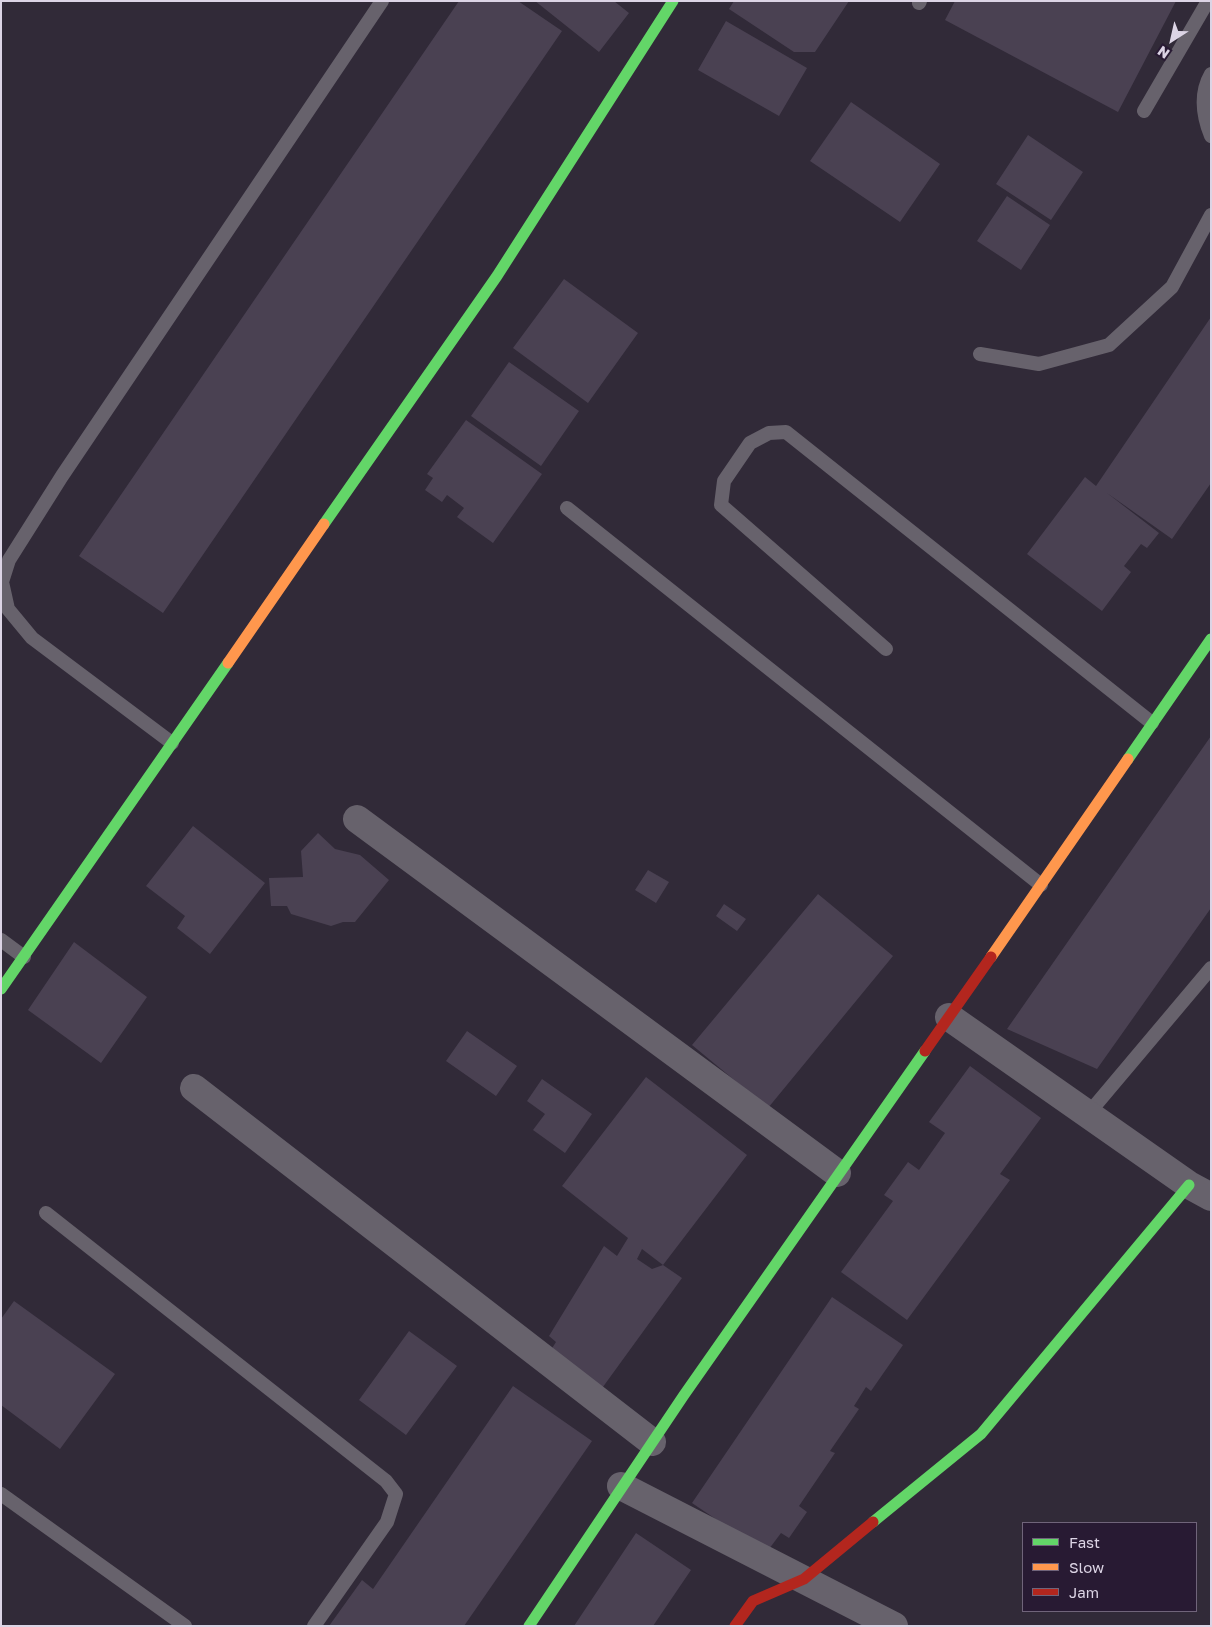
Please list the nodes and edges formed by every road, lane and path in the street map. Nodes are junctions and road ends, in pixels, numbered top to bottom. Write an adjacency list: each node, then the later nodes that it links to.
1 (382, 1): 13 (lane)
2 (673, 1): 13 (street)
3 (1208, 1): 5 (lane)
4 (1211, 74): 6 (lane)
5 (1144, 111)
6 (1211, 136)
7 (1211, 215): 8 (lane)
8 (980, 354)
9 (567, 508): 15 (lane)
10 (1211, 639): 12 (street)
11 (886, 649): 12 (lane)
12 (1152, 723): 15 (street)
13 (172, 743): 17 (street)
14 (357, 819): 23 (street)
15 (1041, 885): 20 (street)
16 (1, 940): 17 (lane)
17 (24, 956): 19 (street)
18 (1211, 968): 22 (lane)
19 (1, 989)
20 (949, 1017): 22 (street); 23 (street)
21 (194, 1088): 26 (street)
22 (1088, 1114): 24 (street)
23 (837, 1173): 26 (street)
24 (1200, 1191): 29 (street)
25 (46, 1212): 31 (lane)
26 (652, 1442): 27 (street)
27 (621, 1486): 29 (street); 32 (street)
28 (1, 1494): 30 (lane)
29 (804, 1579): 33 (street); 34 (street)
30 (185, 1626)
31 (314, 1626)
32 (529, 1626)
33 (735, 1626)
34 (894, 1626)

